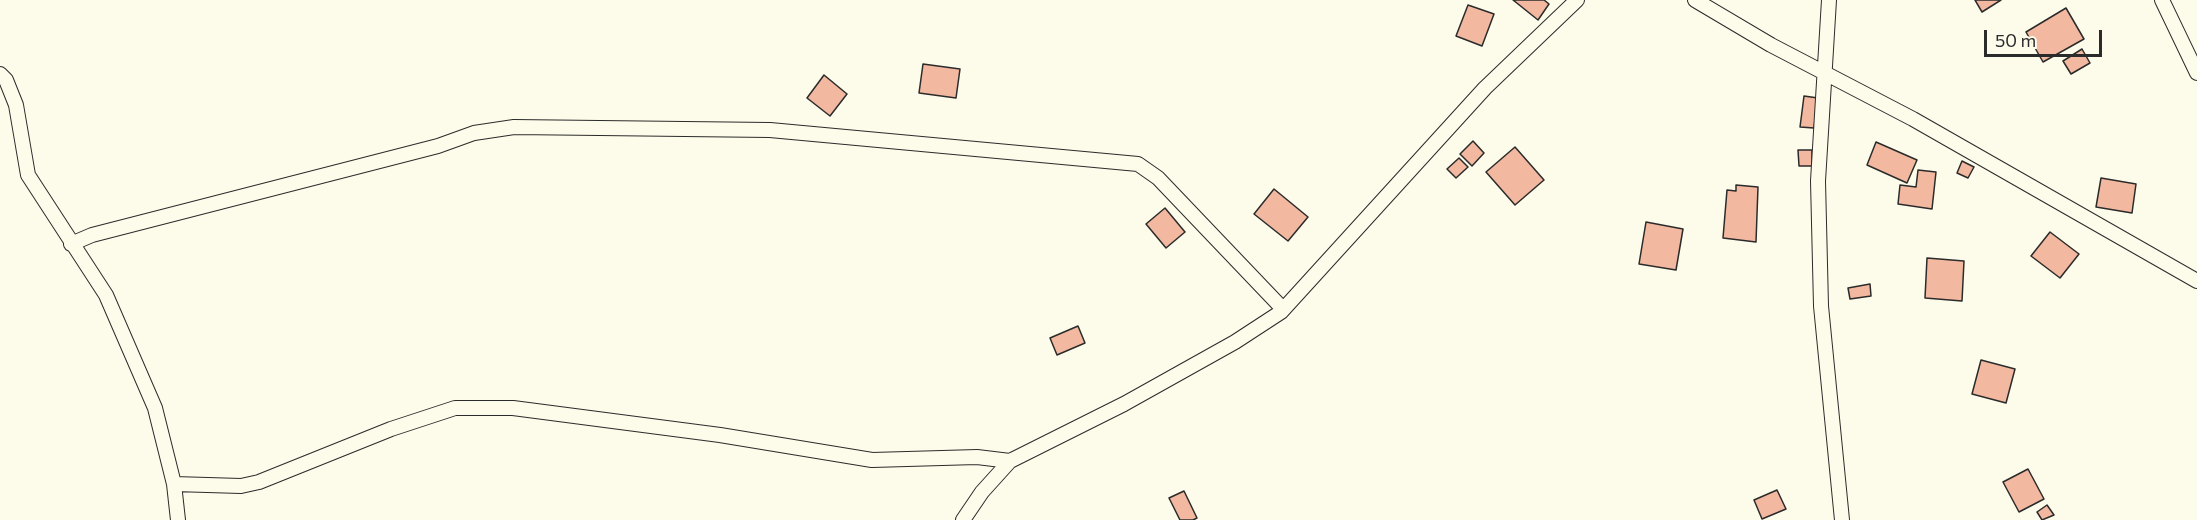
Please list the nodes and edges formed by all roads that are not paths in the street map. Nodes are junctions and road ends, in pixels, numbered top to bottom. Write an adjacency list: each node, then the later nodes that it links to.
1 (1577, 0): 10 (street)
2 (1695, 0): 5 (street)
3 (1829, 0): 5 (street)
4 (2162, 0): 7 (street)
5 (1825, 72): 9 (street); 15 (street)
6 (0, 74): 8 (street)
7 (2197, 74)
8 (71, 244): 10 (street); 12 (street)
9 (2197, 281)
10 (1283, 309): 11 (street)
11 (1010, 461): 12 (street); 14 (street)
12 (174, 484): 13 (street)
13 (178, 520)
14 (963, 520)
15 (1842, 520)

